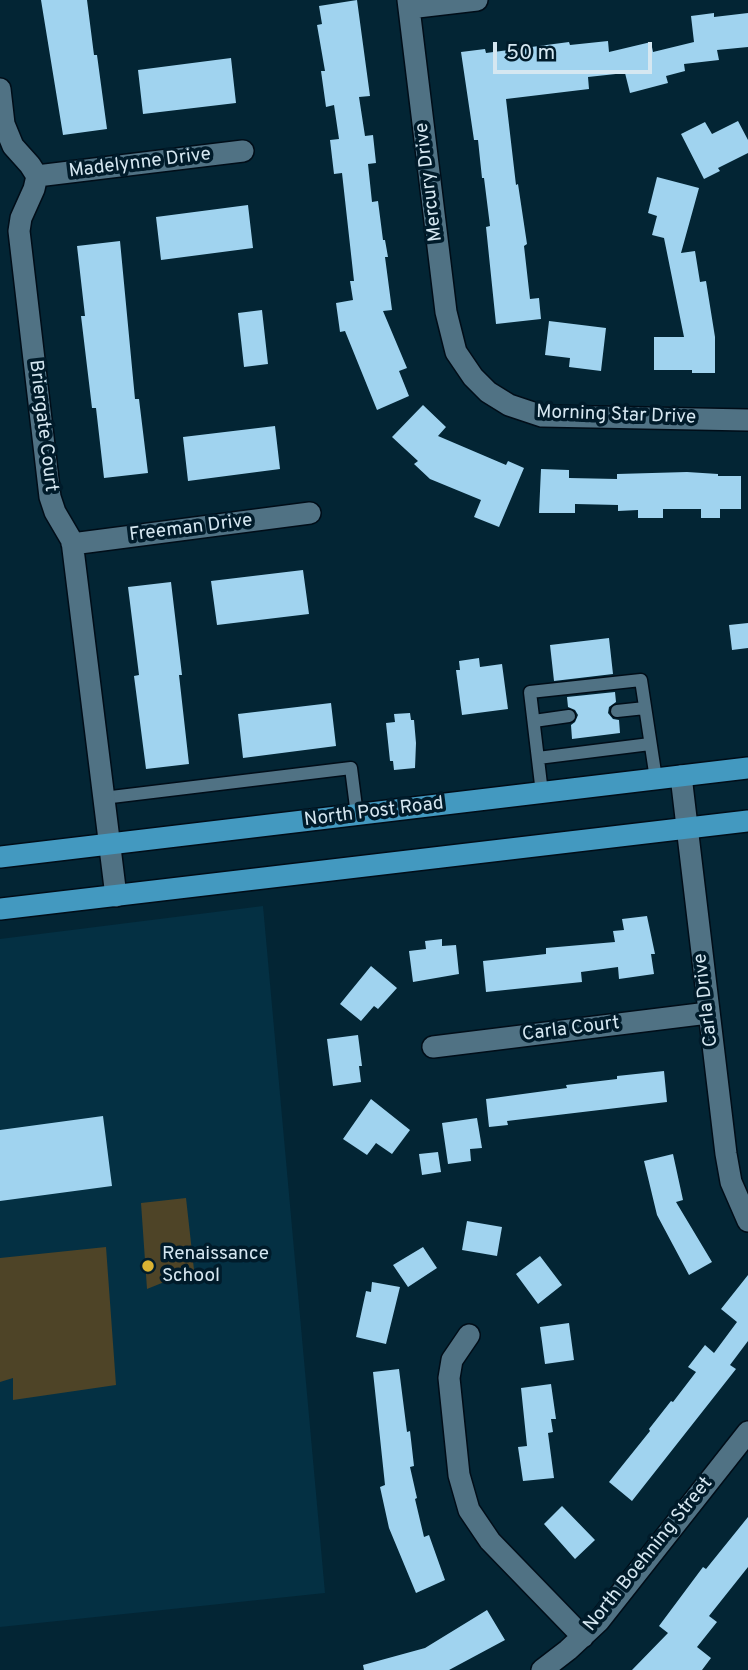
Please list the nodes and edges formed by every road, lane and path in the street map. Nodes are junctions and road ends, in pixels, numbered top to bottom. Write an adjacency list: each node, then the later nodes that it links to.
1 (477, 0): 2 (street)
2 (409, 4): 6 (street, Mercury Drive)
3 (0, 89): 5 (street)
4 (243, 151): 5 (street, Madelynne Drive)
5 (37, 176): 9 (street, Briergate Court)
6 (461, 361): 7 (street, Morning Star Drive)
7 (748, 420)
8 (310, 513): 9 (street, Freeman Drive)
9 (72, 544): 20 (street, Briergate Court)
10 (645, 708): 11 (lane); 13 (lane); 14 (lane)
11 (617, 711)
12 (569, 716): 13 (lane)
13 (534, 721): 15 (lane)
14 (650, 744): 15 (lane); 18 (lane)
15 (538, 758): 19 (lane)
16 (748, 768): 17 (main road, North Post Road)
17 (681, 776): 18 (main road, North Post Road); 23 (street, Carla Drive)
18 (656, 779): 19 (main road, North Post Road)
19 (542, 793): 21 (main road, North Post Road)
20 (103, 798): 21 (lane); 24 (street, Briergate Court)
21 (357, 815): 24 (main road, North Post Road)
22 (748, 821): 23 (main road)
23 (687, 828): 26 (main road); 28 (street, Carla Drive)
24 (109, 844): 25 (main road, North Post Road); 26 (street, Briergate Court)
25 (0, 857)
26 (116, 895): 27 (main road)
27 (0, 909)
28 (708, 1013): 29 (street, Carla Court); 30 (street, Carla Drive)
29 (433, 1047)
30 (748, 1221)
31 (469, 1335): 33 (street)
32 (748, 1432): 33 (street, North Boehning Street)
33 (583, 1637): 34 (street, North Boehning Street)
34 (542, 1670)

